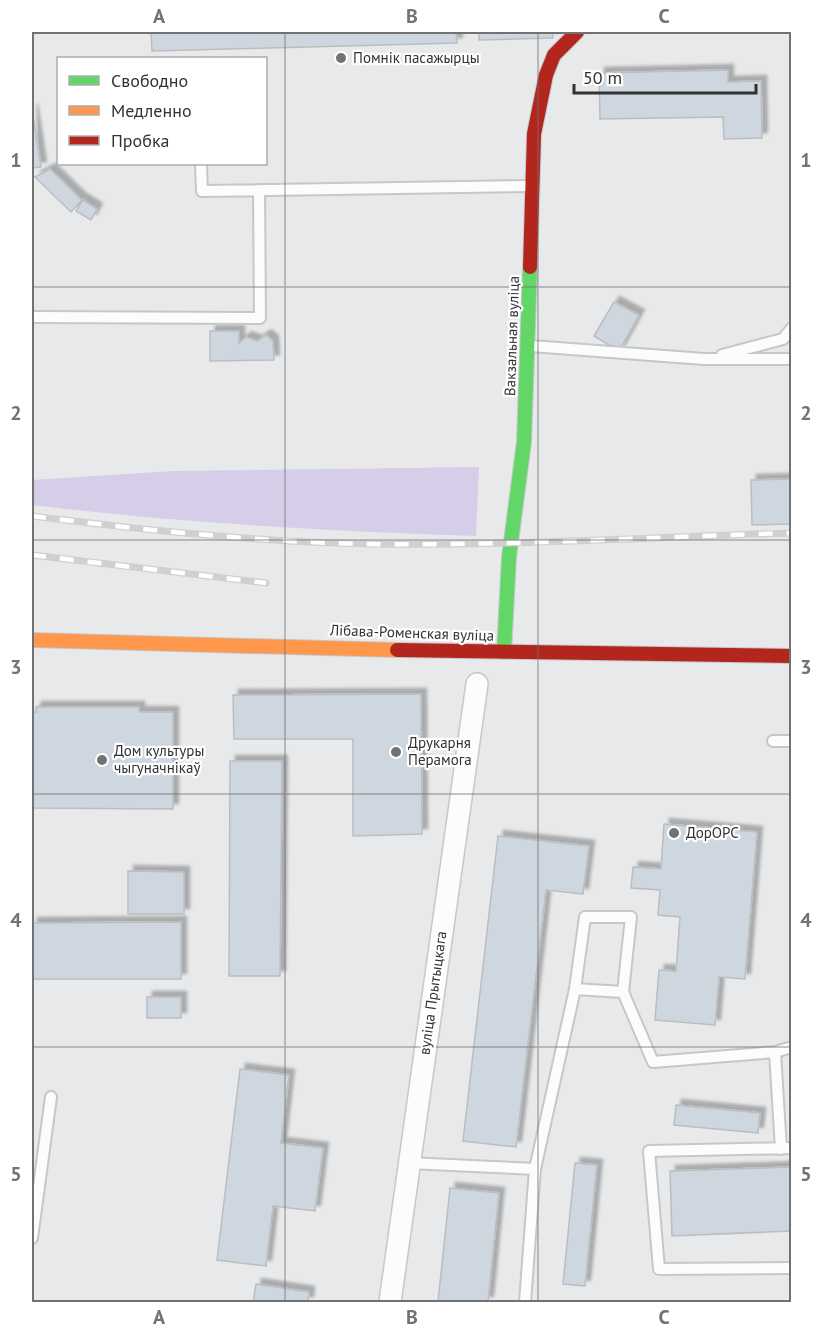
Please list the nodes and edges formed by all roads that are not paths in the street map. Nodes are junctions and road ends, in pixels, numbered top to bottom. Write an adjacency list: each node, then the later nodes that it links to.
1 (577, 32): 3 (main road, Вакзальная вуліца)
2 (201, 165): 4 (lane)
3 (532, 186): 4 (lane); 7 (main road, Вакзальная вуліца)
4 (259, 190): 5 (lane)
5 (32, 317)
6 (792, 328): 9 (lane)
7 (530, 346): 9 (lane); 12 (main road, Вакзальная вуліца)
8 (792, 358): 9 (lane)
9 (704, 359)
10 (32, 640): 11 (main road, Лібава-Роменская вуліца)
11 (449, 650): 12 (main road, Лібава-Роменская вуліца); 15 (lane)
12 (504, 652): 13 (main road, Лібава-Роменская вуліца)
13 (568, 654): 14 (main road, Лібава-Роменская вуліца); 16 (lane)
14 (792, 656)
15 (464, 661)
16 (549, 663)
17 (477, 684): 26 (street, вуліца Прытыцкага)
18 (773, 741): 19 (lane)
19 (792, 741)
20 (575, 989): 21 (lane); 21 (lane); 27 (lane)
21 (623, 992): 23 (lane)
22 (792, 1047): 23 (lane)
23 (775, 1052): 25 (lane)
24 (51, 1097): 28 (lane)
25 (786, 1149): 29 (lane)
26 (408, 1163): 27 (lane); 30 (street, вуліца Прытыцкага)
27 (535, 1169): 31 (lane)
28 (32, 1238)
29 (792, 1268)
30 (390, 1302)
31 (525, 1302)

